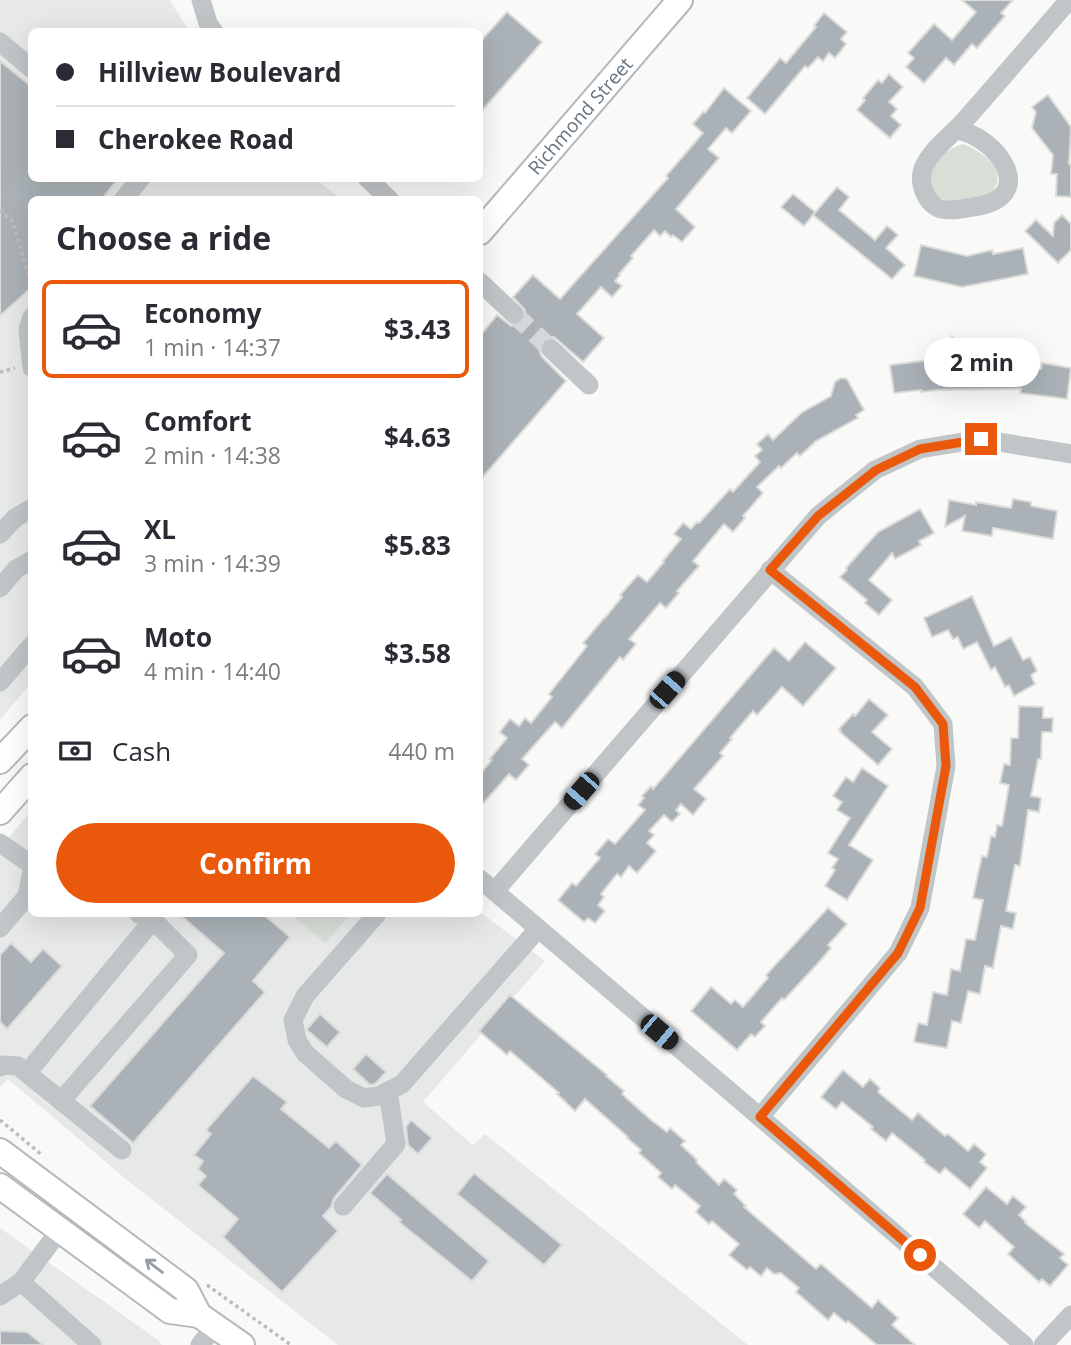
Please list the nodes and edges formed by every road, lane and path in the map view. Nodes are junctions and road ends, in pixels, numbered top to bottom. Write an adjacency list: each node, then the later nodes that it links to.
1 (201, 0): 4 (street)
2 (680, 0): 13 (main road, Richmond Street)
3 (1069, 0): 7 (street)
4 (211, 28)
5 (0, 42): 6 (street)
6 (28, 66)
7 (956, 130): 7 (street)
8 (138, 182): 10 (street)
9 (370, 182): 11 (street)
10 (126, 196)
11 (386, 196)
12 (0, 210): 14 (path)
13 (483, 229)
14 (28, 274)
15 (483, 285): 16 (street)
16 (514, 314)
17 (551, 349): 18 (street)
18 (589, 385)
19 (1071, 454): 23 (street)
20 (28, 510): 21 (street)
21 (0, 534)
22 (28, 562): 24 (street)
23 (770, 570): 33 (street); 44 (street)
24 (0, 588)
25 (28, 652): 26 (street)
26 (0, 682)
27 (28, 731): 28 (main road)
28 (0, 761)
29 (28, 780): 30 (main road)
30 (0, 812)
31 (0, 843): 32 (street)
32 (28, 862)
33 (487, 885): 39 (street)
34 (28, 891): 38 (street)
35 (145, 917): 41 (street)
36 (147, 917): 43 (street)
37 (374, 917): 42 (street)
38 (0, 928)
39 (538, 929): 42 (street); 44 (street)
40 (1, 1064): 41 (street)
41 (27, 1073): 43 (street)
42 (388, 1091): 48 (street)
43 (61, 1101): 45 (street)
44 (760, 1117): 56 (street)
45 (122, 1150)
46 (0, 1151): 53 (main road, one-way to 46)
47 (0, 1186): 49 (main road)
48 (343, 1206)
49 (60, 1230): 50 (street); 53 (main road)
50 (21, 1282): 51 (street); 55 (street)
51 (0, 1296)
52 (1071, 1315): 57 (street)
53 (205, 1328): 54 (main road)
54 (237, 1344)
55 (92, 1345)
56 (1024, 1345)
57 (1043, 1345)

